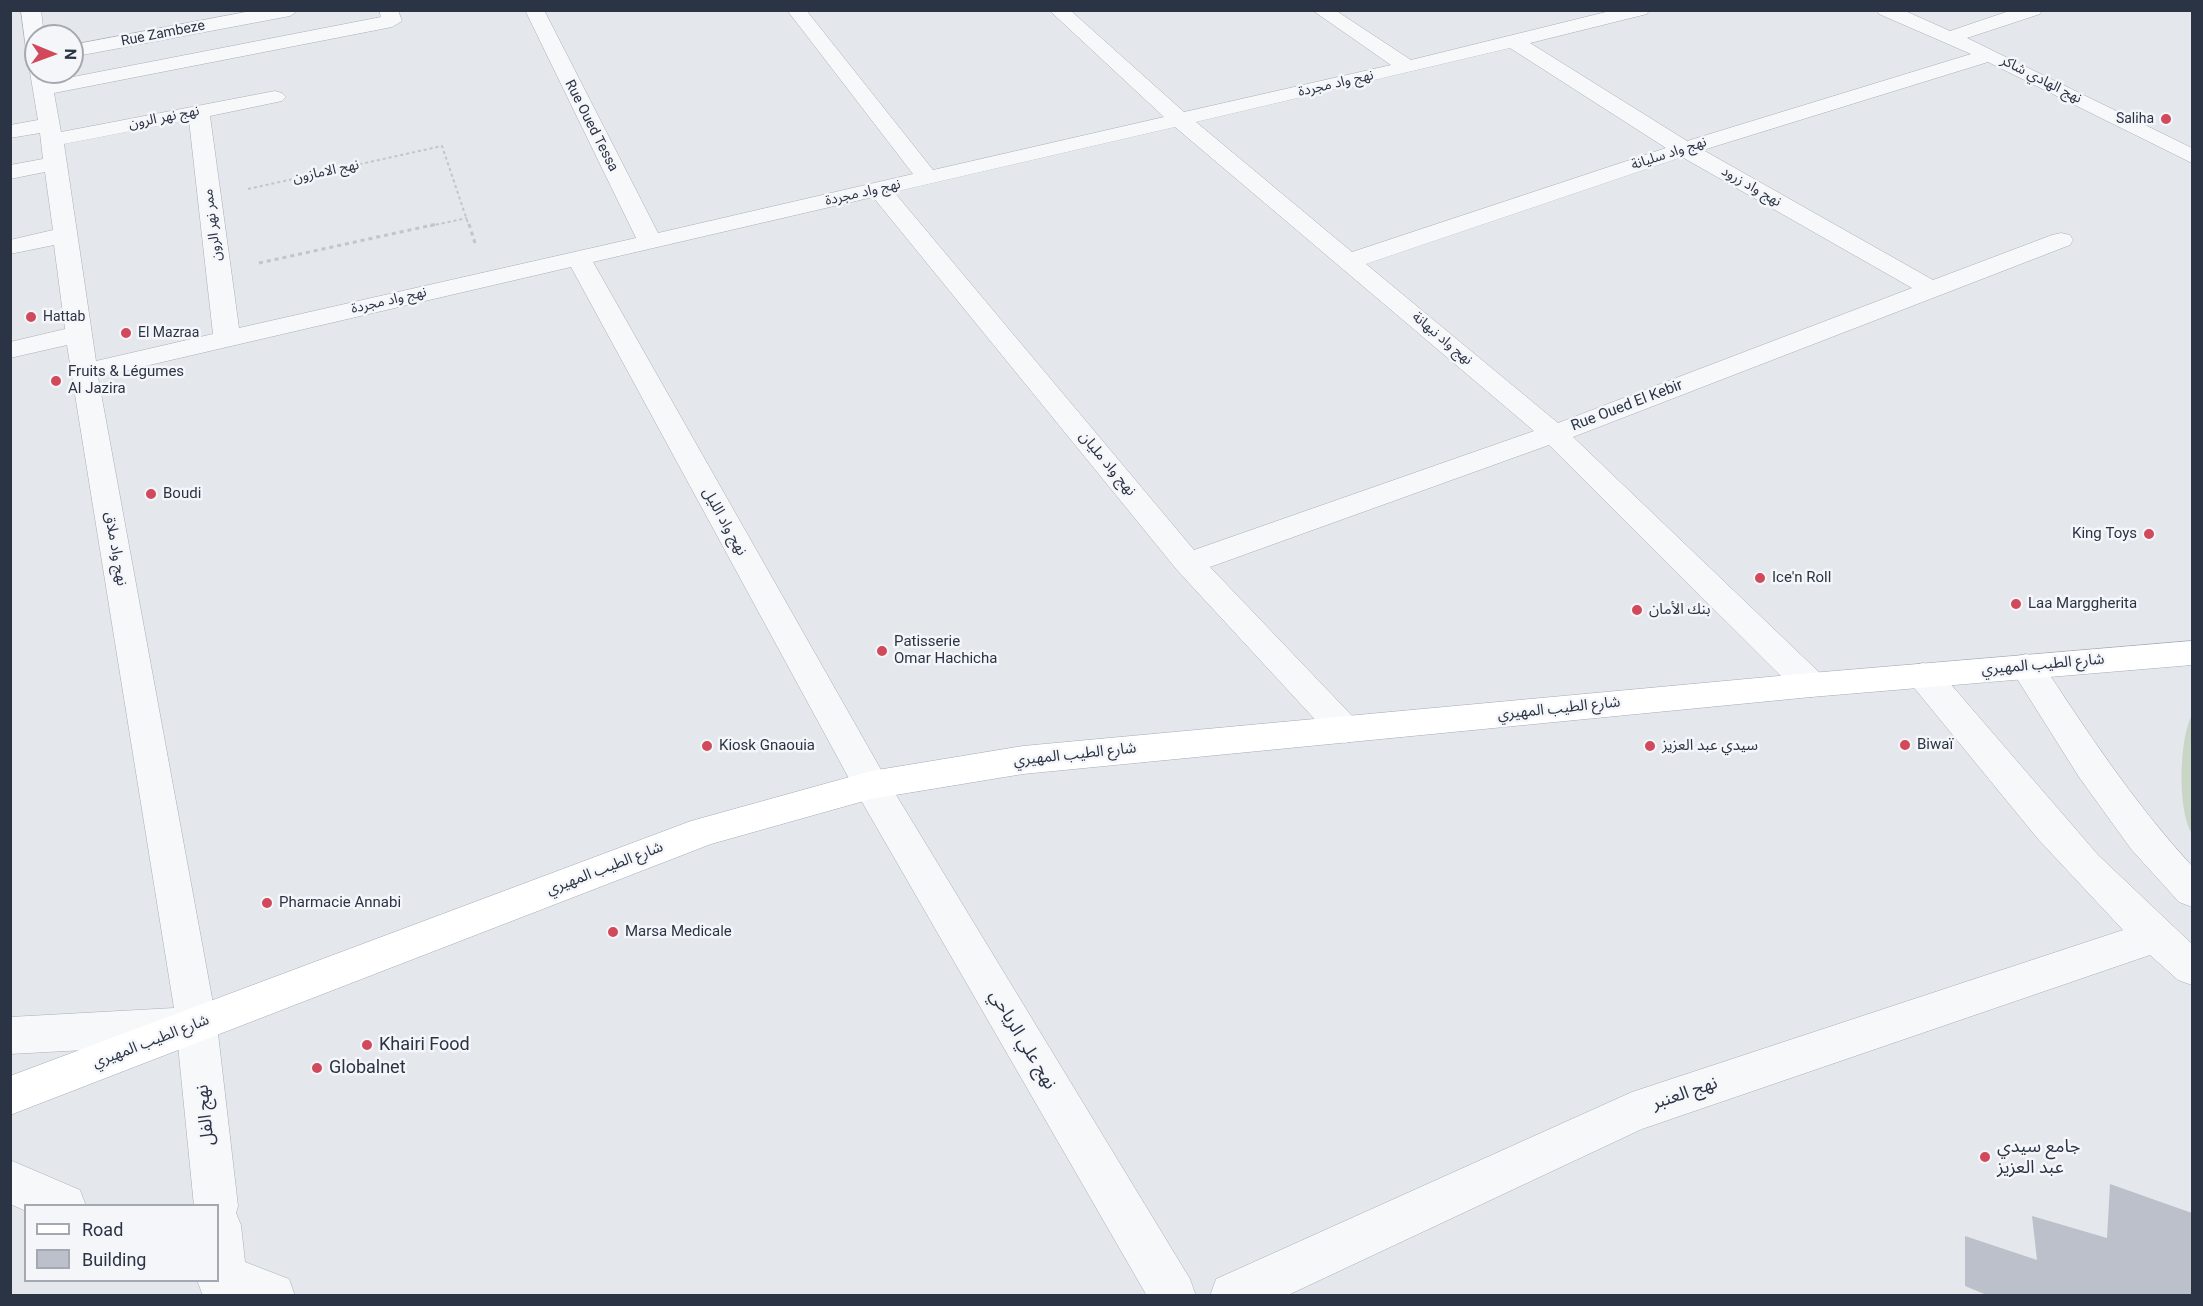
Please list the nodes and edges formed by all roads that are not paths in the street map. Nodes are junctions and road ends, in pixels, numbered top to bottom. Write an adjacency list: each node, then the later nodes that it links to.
1 (290, 10): 11 (street, Rue Zambeze)
2 (388, 10): 17 (street)
3 (534, 10): 31 (street, Rue Oued Tessa)
4 (796, 10): 27 (street)
5 (1058, 10): 21 (street, نهج واد نبهانة)
6 (1321, 10): 16 (street)
7 (1640, 10): 10 (street, نهج واد مجردة)
8 (1886, 10): 12 (street, نهج الهادي شاكر)
9 (2033, 10): 12 (street)
10 (1597, 15): 13 (street, نهج واد مجردة)
11 (210, 18): 14 (street, Rue Zambeze)
12 (1950, 37): 15 (street, نهج الهادي شاكر)
13 (1513, 41): 16 (street, نهج واد مجردة); 24 (street, نهج واد زرود)
14 (84, 48)
15 (1990, 55): 24 (street, نهج واد سليانة); 25 (street, نهج الهادي شاكر)
16 (1408, 67): 21 (street, نهج واد مجردة)
17 (84, 74)
18 (42, 84): 23 (street, نهج واد ملاق)
19 (275, 97): 20 (street, نهج نهر الرون)
20 (199, 111): 23 (street, نهج نهر الرون); 37 (street, ممر نهر الرون)
21 (1180, 120): 27 (street, نهج واد مجردة); 34 (street, نهج واد نبهانة)
22 (10, 132): 23 (street)
23 (52, 142): 26 (street); 29 (street, نهج واد ملاق)
24 (1683, 149): 34 (street, نهج واد سليانة); 35 (street, نهج واد زرود)
25 (2193, 156)
26 (10, 172)
27 (928, 178): 28 (street, نهج واد مجردة)
28 (879, 189): 31 (street, نهج واد مجردة); 41 (street, نهج واد مليان)
29 (65, 235): 32 (street); 36 (street, نهج واد ملاق)
30 (2061, 240): 35 (street, Rue Oued El Kebir)
31 (650, 241): 33 (street, نهج واد مجردة)
32 (10, 247)
33 (578, 258): 37 (street, نهج واد مجردة); 47 (street, نهج واد الليل)
34 (1350, 261): 40 (street, نهج واد نبهانة)
35 (1931, 289): 40 (street, Rue Oued El Kebir)
36 (79, 334): 38 (street); 39 (street, نهج واد ملاق)
37 (227, 338): 39 (street, نهج واد مجردة)
38 (10, 350)
39 (84, 372): 51 (street, نهج واد ملاق)
40 (1554, 434): 41 (street, Rue Oued El Kebir); 45 (street, نهج واد نبهانة)
41 (1188, 563): 46 (street, نهج واد مليان)
42 (2193, 653): 43 (main road, شارع الطيب المهيري)
43 (2026, 666): 44 (main road, شارع الطيب المهيري); 48 (street)
44 (1923, 675): 45 (main road, شارع الطيب المهيري); 49 (street)
45 (1811, 685): 46 (main road, شارع الطيب المهيري)
46 (1345, 730): 47 (main road, شارع الطيب المهيري)
47 (871, 785): 51 (main road, شارع الطيب المهيري); 60 (street, نهج علي الرياحي)
48 (2193, 891)
49 (2154, 937): 50 (street); 61 (street, نهج العنبر)
50 (2193, 968)
51 (197, 1025): 52 (street); 53 (main road, شارع الطيب المهيري); 56 (street, نهج الفل)
52 (10, 1036)
53 (10, 1096)
54 (10, 1181): 55 (street)
55 (60, 1204)
56 (216, 1204)
57 (219, 1240): 58 (street)
58 (222, 1283): 59 (street)
59 (272, 1296)
60 (1173, 1296)
61 (1233, 1296)

